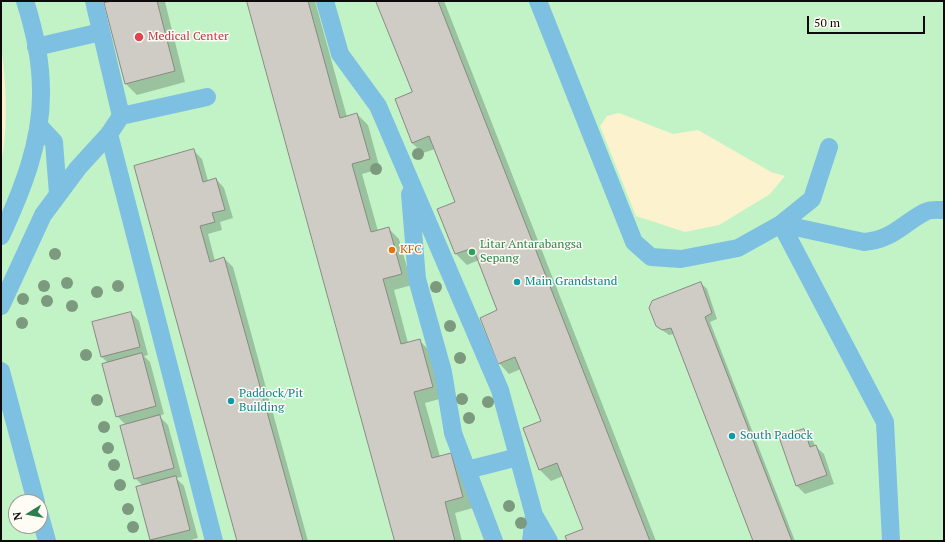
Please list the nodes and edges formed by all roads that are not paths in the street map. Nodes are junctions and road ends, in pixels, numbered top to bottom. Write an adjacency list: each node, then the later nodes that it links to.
1 (25, 1): 6 (street)
2 (94, 1): 5 (street)
3 (325, 1): 12 (street)
4 (538, 1): 15 (street)
5 (101, 32): 6 (street); 8 (street)
6 (36, 47): 9 (street)
7 (207, 97): 8 (street)
8 (121, 116): 10 (street)
9 (39, 126): 13 (street); 16 (street)
10 (109, 134): 13 (street); 23 (street)
11 (829, 147): 15 (street)
12 (409, 178): 19 (street); 20 (street)
13 (58, 194): 17 (street)
14 (944, 210): 15 (street)
15 (781, 224): 27 (street)
16 (1, 236)
17 (1, 306)
18 (1, 371): 21 (street)
19 (518, 457): 20 (street); 22 (street)
20 (467, 470): 24 (street)
21 (34, 494)
22 (534, 515): 25 (street); 26 (street)
23 (214, 541)
24 (494, 541)
25 (531, 541)
26 (549, 541)
27 (891, 541)

